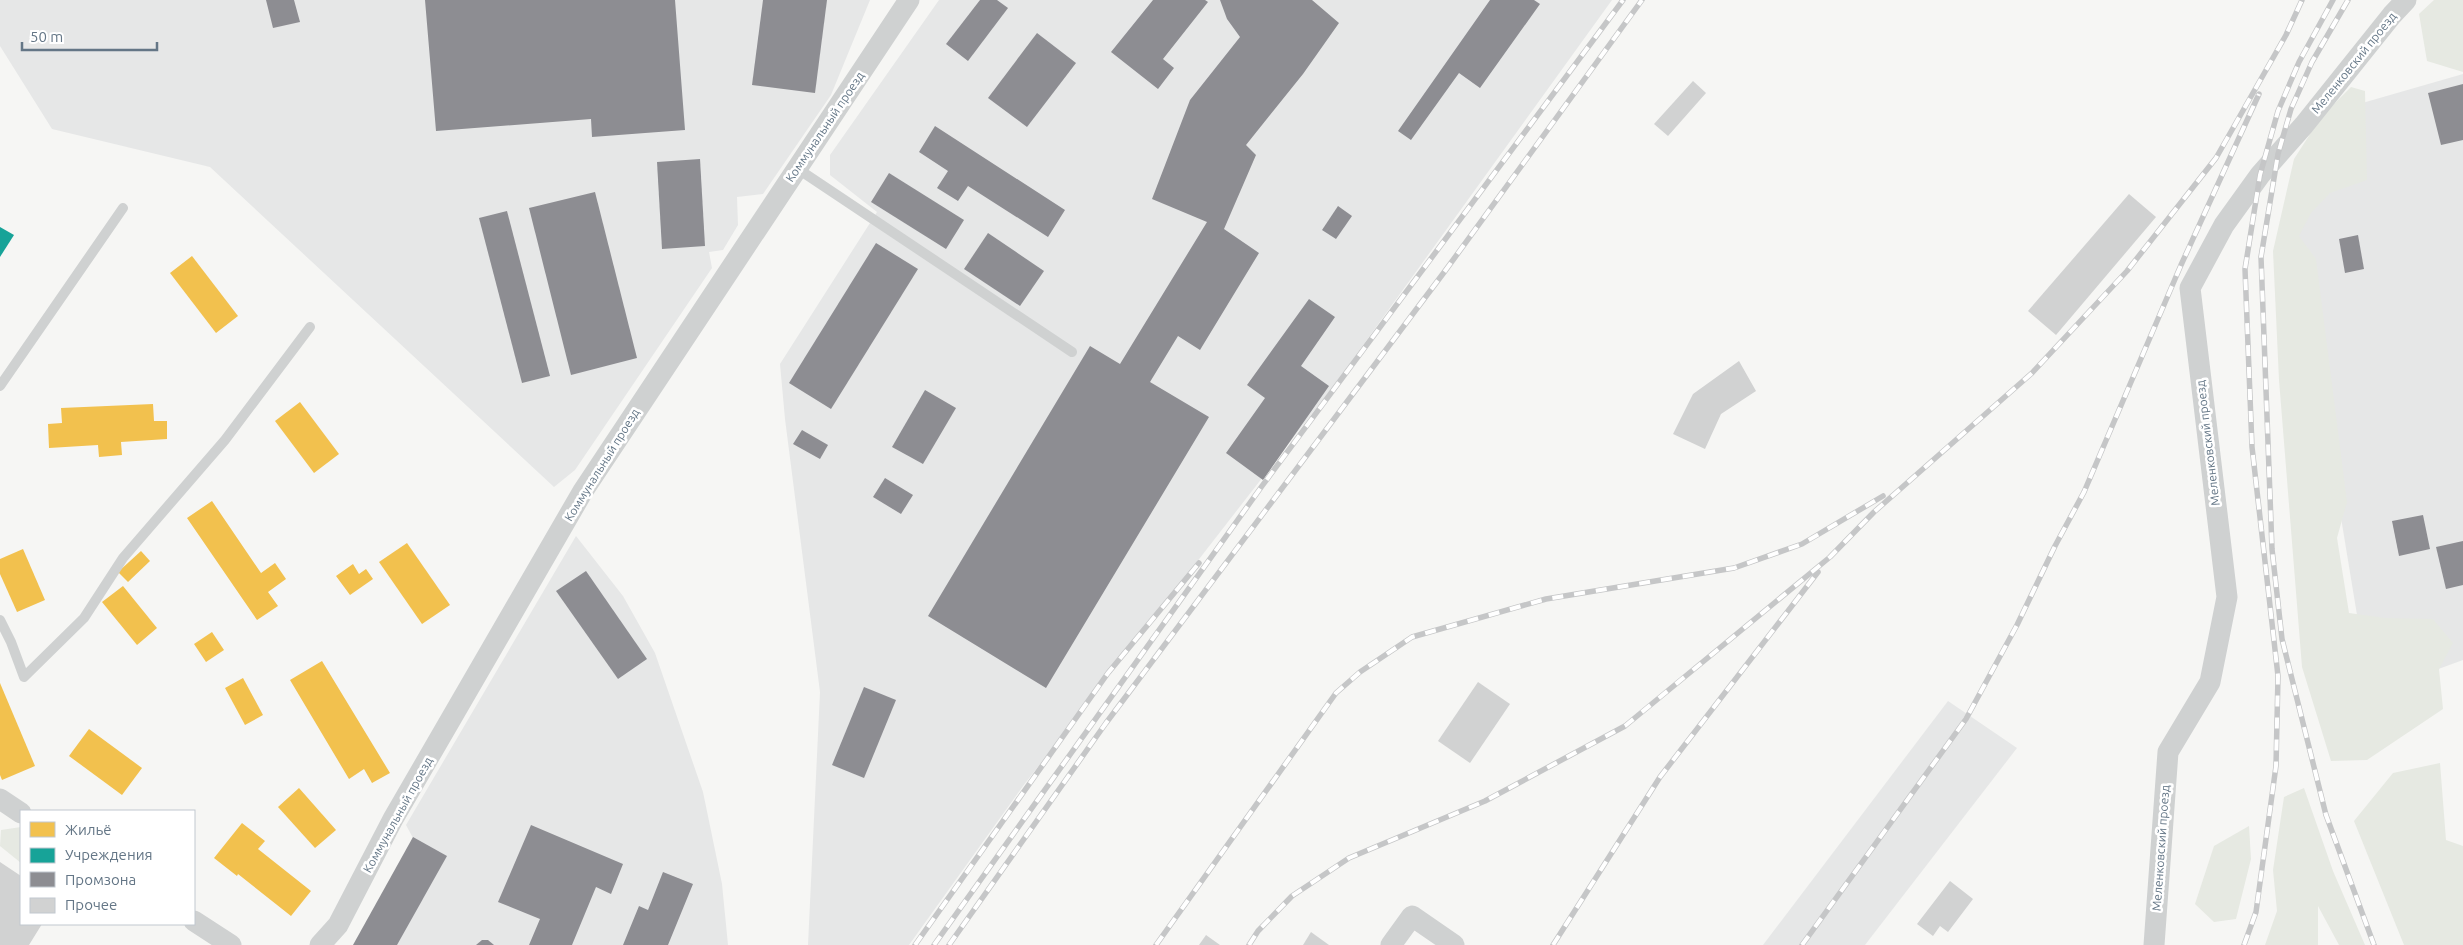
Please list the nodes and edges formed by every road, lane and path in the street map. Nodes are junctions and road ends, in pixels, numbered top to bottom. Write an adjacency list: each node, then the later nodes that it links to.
1 (909, 0): 3 (street, Коммунальный проезд)
2 (2406, 0): 14 (street, Меленковский проезд)
3 (798, 169): 6 (lane); 11 (street, Коммунальный проезд)
4 (122, 208): 7 (lane)
5 (310, 327): 8 (lane)
6 (1072, 352)
7 (0, 386)
8 (0, 620)
9 (195, 922): 10 (street)
10 (231, 945)
11 (320, 945)
12 (1391, 945): 13 (street)
13 (1454, 945)
14 (2154, 945)

